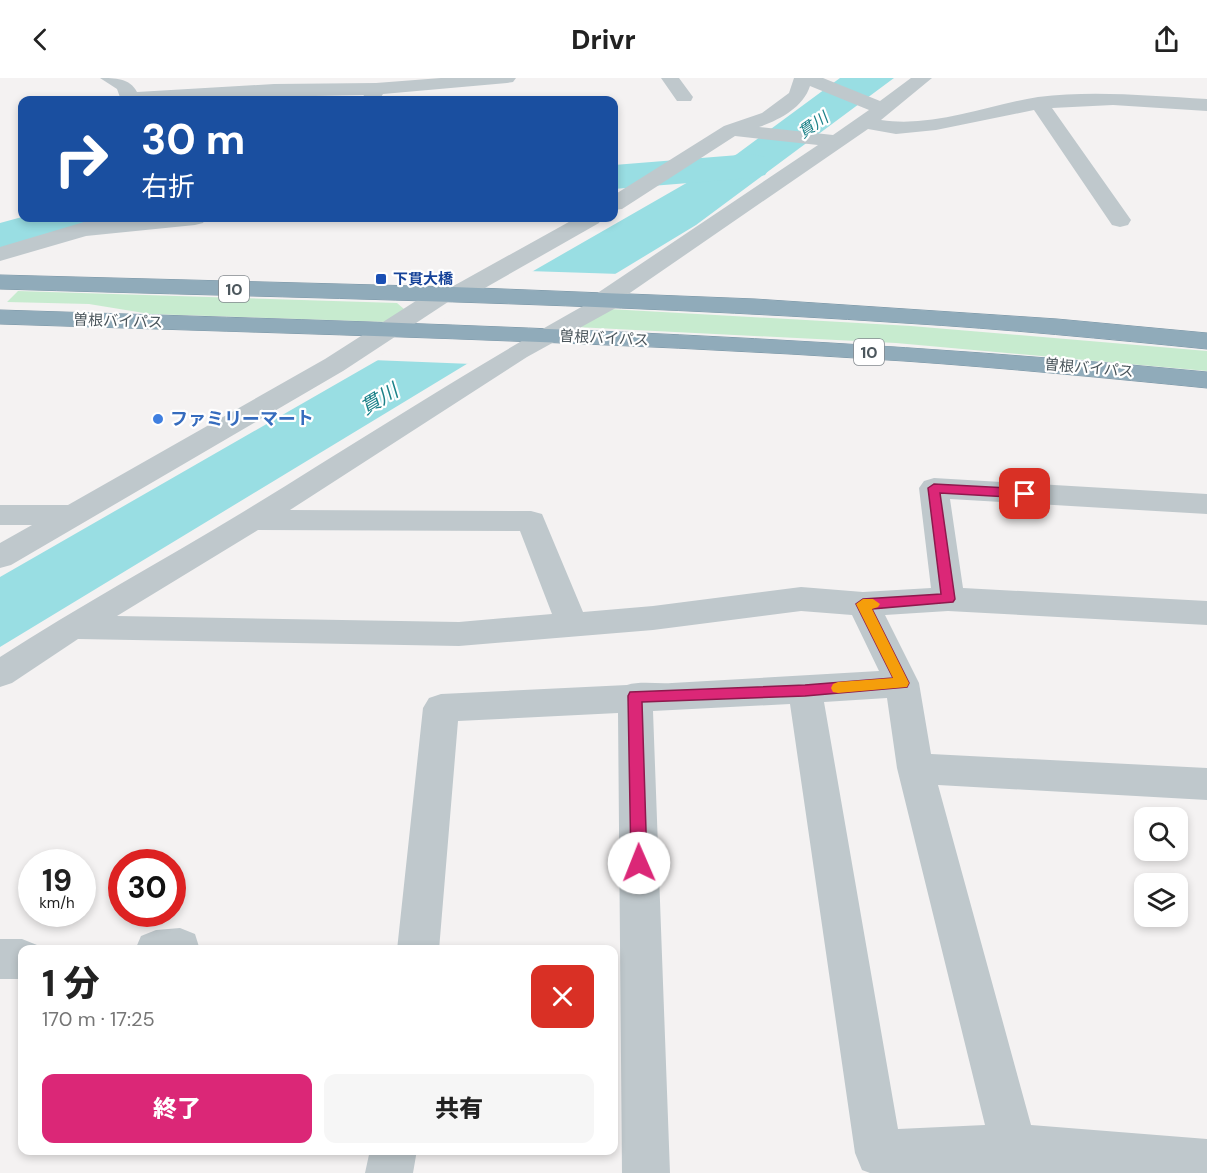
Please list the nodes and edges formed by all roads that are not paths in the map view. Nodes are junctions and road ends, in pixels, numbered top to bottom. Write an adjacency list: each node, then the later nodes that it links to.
1 (109, 78): 8 (street)
2 (670, 78): 11 (street)
3 (803, 78): 16 (street)
4 (923, 78): 14 (street)
5 (500, 79): 7 (street); 10 (street)
6 (816, 82): 14 (street)
7 (373, 95): 9 (street)
8 (129, 96)
9 (178, 96)
10 (501, 96)
11 (684, 97)
12 (1039, 103): 13 (street); 15 (street); 21 (street)
13 (1207, 105)
14 (878, 107): 15 (street)
15 (864, 123): 17 (street)
16 (739, 131): 17 (street); 18 (street)
17 (831, 140): 27 (street)
18 (639, 189): 19 (street); 20 (street)
19 (618, 192)
20 (618, 202)
21 (1120, 220)
22 (155, 222): 24 (street)
23 (584, 222): 26 (street)
24 (1, 252)
25 (0, 282): 26 (highway, 曽根バイパス / 10)
26 (454, 296): 27 (highway, 曽根バイパス / 10); 29 (street)
27 (602, 299): 30 (street); 31 (highway, 曽根バイパス / 10)
28 (0, 317): 29 (highway, 曽根バイパス / 10)
29 (396, 330): 30 (highway, 曽根バイパス / 10); 35 (street)
30 (540, 335): 32 (highway, 曽根バイパス / 10); 36 (street)
31 (1207, 341)
32 (1207, 380)
33 (1207, 504): 38 (street)
34 (0, 515): 35 (street)
35 (73, 515): 37 (street)
36 (252, 520): 41 (street); 42 (street)
37 (0, 557)
38 (948, 599): 39 (street); 40 (street)
39 (863, 604): 41 (street); 44 (street)
40 (1207, 613)
41 (572, 624): 42 (street)
42 (72, 627): 43 (street)
43 (0, 674)
44 (902, 683): 45 (street); 47 (street)
45 (805, 690): 46 (street); 53 (street)
46 (635, 696): 49 (street); 56 (street)
47 (915, 768): 48 (street); 53 (street)
48 (1207, 784)
49 (418, 945)
50 (18, 959): 51 (street)
51 (0, 960)
52 (393, 1155): 55 (street)
53 (1016, 1160): 54 (street)
54 (1207, 1163)
55 (389, 1173)
56 (646, 1173)

